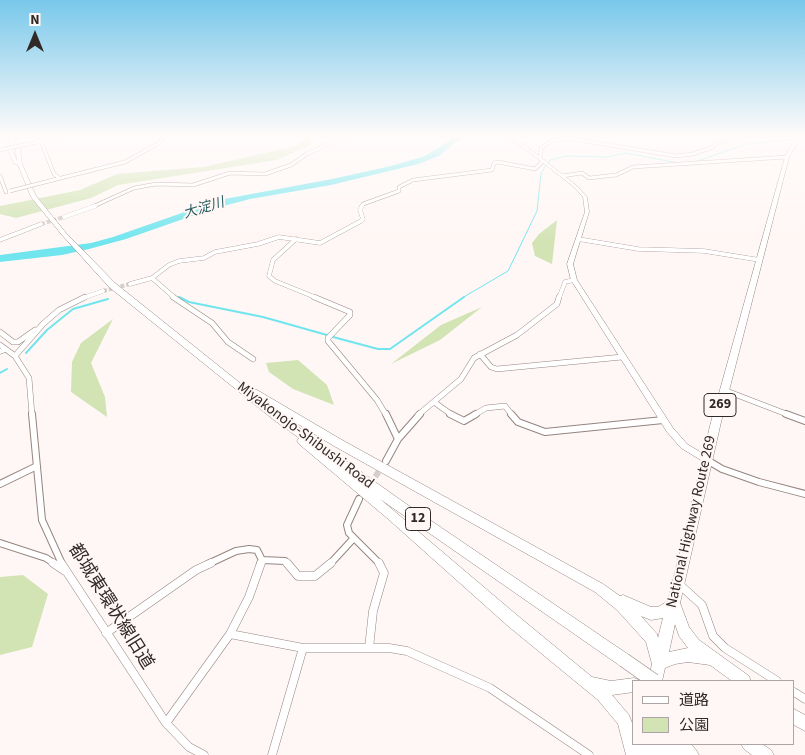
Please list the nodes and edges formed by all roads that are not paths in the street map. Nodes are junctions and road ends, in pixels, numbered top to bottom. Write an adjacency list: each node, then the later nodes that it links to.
1 (19, 171): 14 (highway)
2 (22, 171): 14 (highway, Miyakonojo-Shibushi Road / 12)
3 (25, 171): 14 (highway)
4 (53, 171): 13 (street)
5 (87, 171): 13 (street)
6 (273, 171): 17 (street)
7 (484, 171): 19 (street)
8 (556, 171): 12 (street)
9 (625, 171): 12 (street)
10 (783, 171): 22 (highway, National Highway Route 269 / 269)
11 (0, 176): 15 (street)
12 (562, 176): 20 (street)
13 (59, 178): 15 (street, bridge)
14 (26, 182): 23 (highway, Miyakonojo-Shibushi Road / 12)
15 (8, 191): 16 (street)
16 (0, 193)
17 (64, 217)
18 (41, 224): 21 (street)
19 (296, 239): 24 (street); 40 (street)
20 (578, 239): 22 (street); 25 (street)
21 (0, 240)
22 (760, 260): 36 (highway, National Highway Route 269 / 269)
23 (88, 261): 35 (highway, Miyakonojo-Shibushi Road / 12)
24 (152, 278): 26 (street); 34 (street)
25 (574, 280): 31 (street); 33 (street)
26 (130, 284)
27 (103, 291): 28 (street)
28 (43, 324): 29 (street); 32 (street)
29 (0, 332)
30 (2, 349): 32 (street, 都城東環状線旧道)
31 (480, 354): 33 (street); 37 (street)
32 (16, 356): 43 (street, 都城東環状線旧道)
33 (622, 357): 38 (street)
34 (253, 359)
35 (217, 370): 52 (highway); 59 (highway); 60 (highway, Miyakonojo-Shibushi Road / 12, bridge)
36 (724, 390): 39 (street); 41 (highway, National Highway Route 269 / 269)
37 (434, 402): 38 (street); 40 (street)
38 (663, 420): 41 (street)
39 (805, 421)
40 (398, 439): 42 (street)
41 (707, 460): 45 (street); 51 (highway, National Highway Route 269 / 269)
42 (386, 461)
43 (37, 466): 44 (street); 50 (street, 都城東環状線旧道)
44 (0, 484)
45 (805, 494)
46 (359, 499): 47 (street)
47 (353, 540): 49 (street); 57 (street)
48 (0, 543): 50 (street)
49 (262, 560): 54 (street); 55 (street)
50 (65, 571): 54 (street, 都城東環状線旧道)
51 (677, 583): 53 (highway, National Highway Route 269 / 269); 62 (street)
52 (598, 588): 53 (highway); 60 (highway)
53 (674, 604): 58 (highway); 60 (highway, National Highway Route 269 / 269)
54 (106, 633): 64 (street, 都城東環状線旧道)
55 (230, 634): 56 (street); 64 (street)
56 (303, 648): 57 (street); 70 (street)
57 (369, 648): 71 (street)
58 (710, 658): 60 (highway); 61 (highway)
59 (580, 676): 63 (highway); 65 (highway)
60 (654, 677)
61 (743, 680)
62 (776, 680)
63 (632, 685)
64 (166, 723): 69 (street, 都城東環状線旧道)
65 (632, 738)
66 (682, 745): 73 (highway)
67 (751, 745): 74 (highway)
68 (638, 751): 72 (highway)
69 (204, 755)
70 (272, 755)
71 (590, 755)
72 (680, 755)
73 (691, 755)
74 (766, 755)

